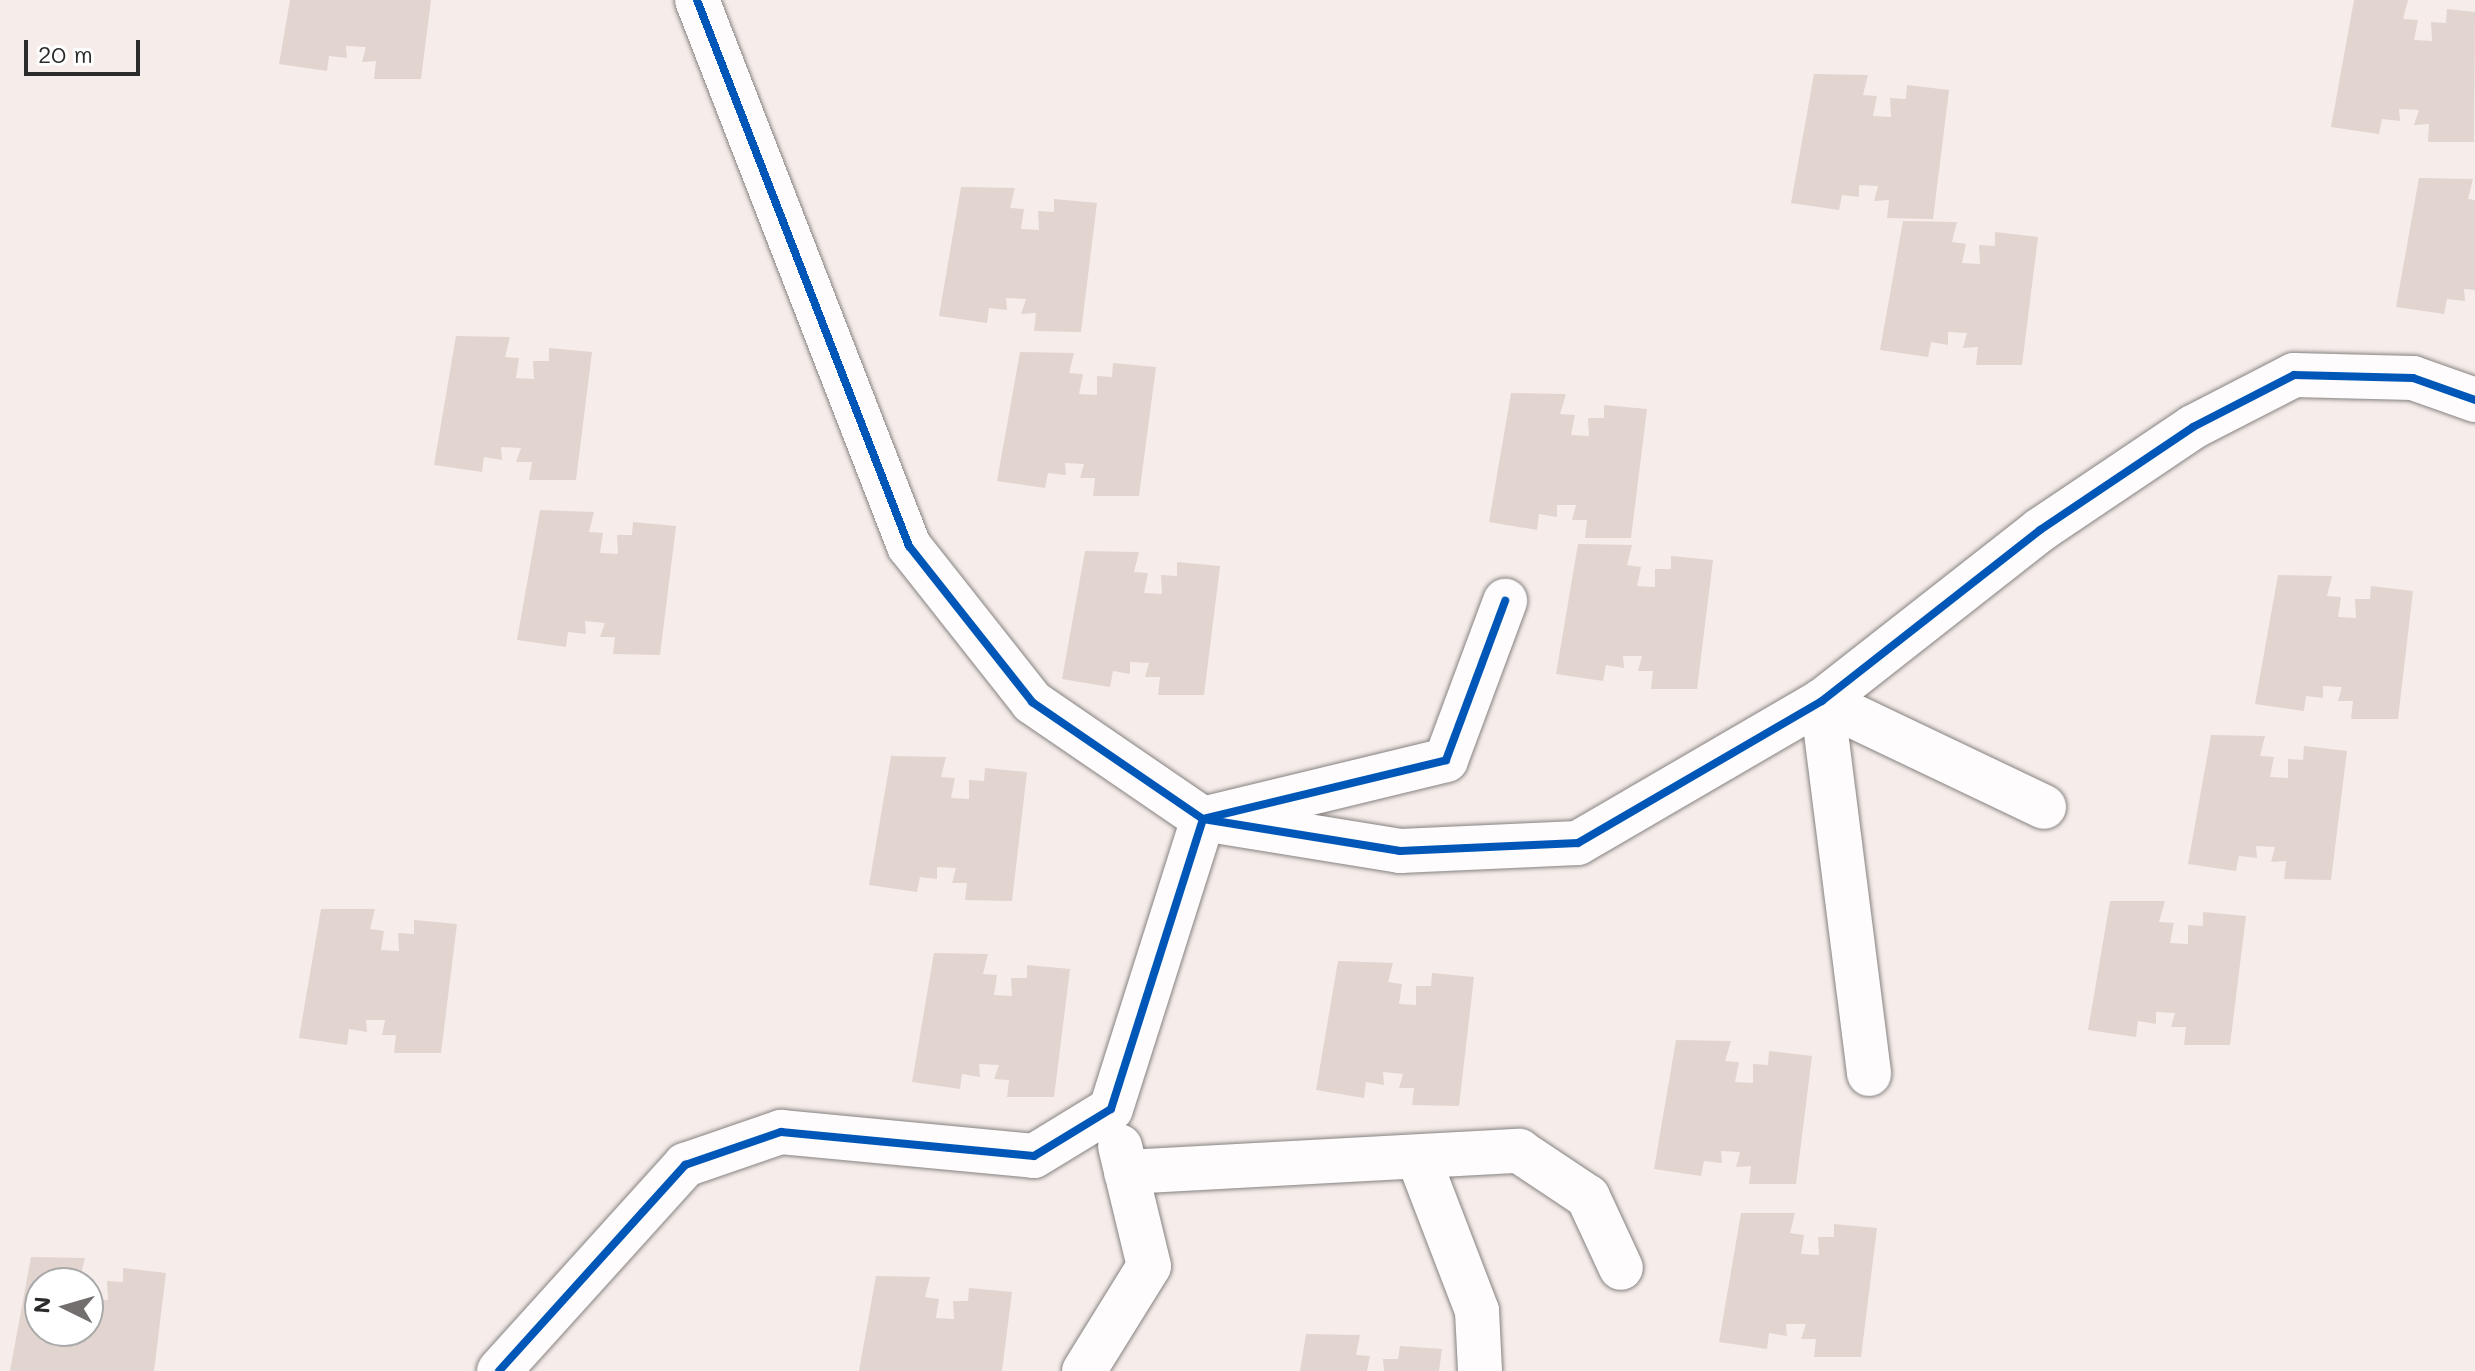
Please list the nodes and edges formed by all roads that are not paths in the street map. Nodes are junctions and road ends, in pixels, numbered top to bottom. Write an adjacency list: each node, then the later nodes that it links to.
1 (697, 0): 6 (street)
2 (2475, 400): 4 (street)
3 (1505, 601): 6 (street)
4 (1822, 701): 5 (street); 6 (street); 7 (street)
5 (2044, 807)
6 (1203, 819): 8 (street)
7 (1869, 1074)
8 (1111, 1109): 10 (street); 12 (street)
9 (1418, 1157): 10 (street); 11 (street); 14 (street)
10 (1126, 1172): 13 (street)
11 (1621, 1268)
12 (499, 1371)
13 (1084, 1371)
14 (1480, 1371)

